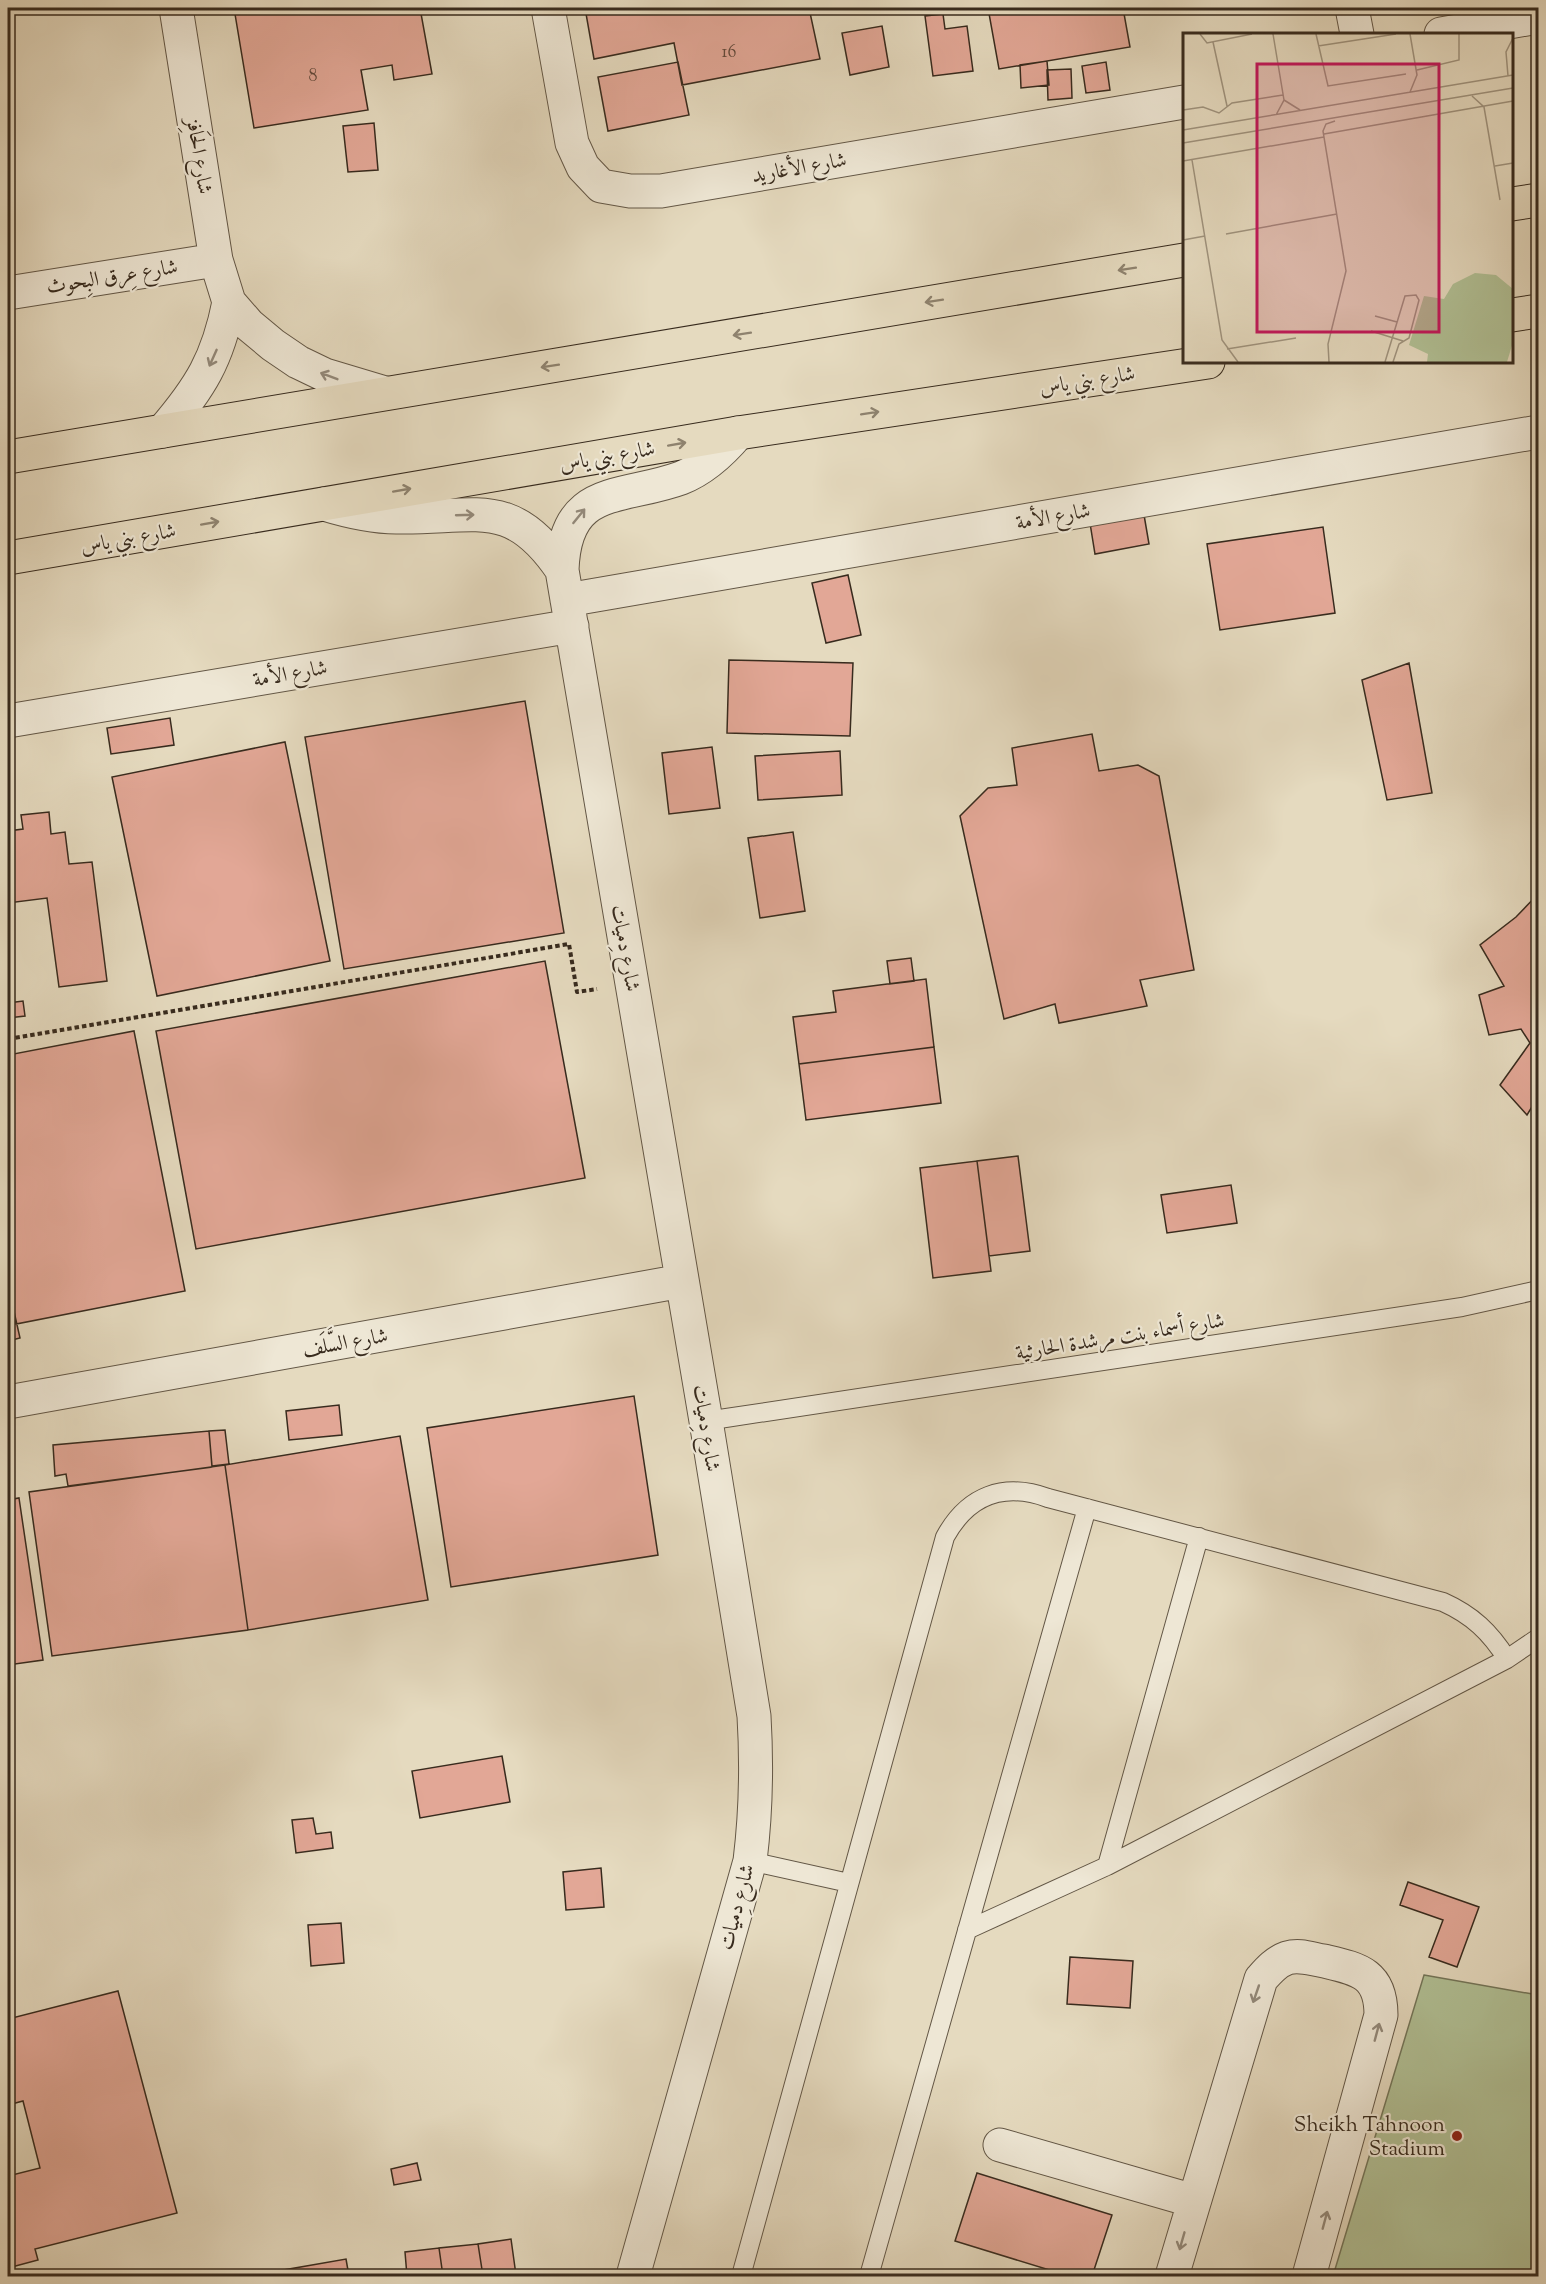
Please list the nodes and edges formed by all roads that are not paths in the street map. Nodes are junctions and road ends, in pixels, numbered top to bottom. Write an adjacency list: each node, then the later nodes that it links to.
1 (177, 8): 10 (street, شارع الحَافِز)
2 (548, 8): 7 (street, شارع الأغاريد)
3 (1352, 8): 5 (street)
4 (1539, 17): 6 (street)
5 (1357, 33)
6 (1446, 33)
7 (1183, 102)
8 (1539, 200): 9 (main road)
9 (1513, 204)
10 (216, 260): 12 (street, شارع عِرق البِحوث); 13 (street, شارع الحَافِز)
11 (1183, 260): 17 (main road, one-way to 17)
12 (8, 293)
13 (229, 302): 17 (street, شارع الحَافِز, one-way to 13); 18 (street, شارع الحَافِز, one-way to 18)
14 (1539, 311): 15 (main road)
15 (1513, 315)
16 (1201, 363): 20 (main road, شارع بني ياس, one-way to 16)
17 (385, 393): 18 (main road)
18 (163, 431): 21 (main road)
19 (1539, 432): 24 (street, شارع الأمة)
20 (738, 433): 22 (main road, شارع بني ياس, one-way to 20); 24 (street, شارع دِميات, one-way to 20)
21 (8, 457)
22 (324, 504): 23 (main road, شارع بني ياس, one-way to 22); 24 (street, شارع دِميات, one-way to 24)
23 (8, 558)
24 (567, 599): 25 (street, شارع الأمة); 26 (street, شارع دِميات)
25 (8, 721)
26 (682, 1281): 28 (street, شارع السَّلَف); 29 (street, شارع دِميات)
27 (1539, 1290): 29 (lane, شارع أسماء بنت مرشدة الحارثية)
28 (8, 1402)
29 (706, 1421): 34 (street, شارع دِميات)
30 (1087, 1508): 31 (lane); 36 (lane); 37 (lane)
31 (1199, 1537): 33 (lane); 35 (lane)
32 (1539, 1638): 33 (lane)
33 (1507, 1659): 35 (lane)
34 (750, 1861): 36 (lane); 40 (street, شارع دِميات)
35 (1107, 1866): 37 (lane)
36 (849, 1883): 41 (lane)
37 (967, 1929): 42 (lane)
38 (1000, 2145): 39 (street)
39 (1194, 2201): 43 (street, one-way to 43); 44 (street, one-way to 39)
40 (633, 2277)
41 (741, 2277)
42 (868, 2277)
43 (1172, 2277)
44 (1309, 2277)

